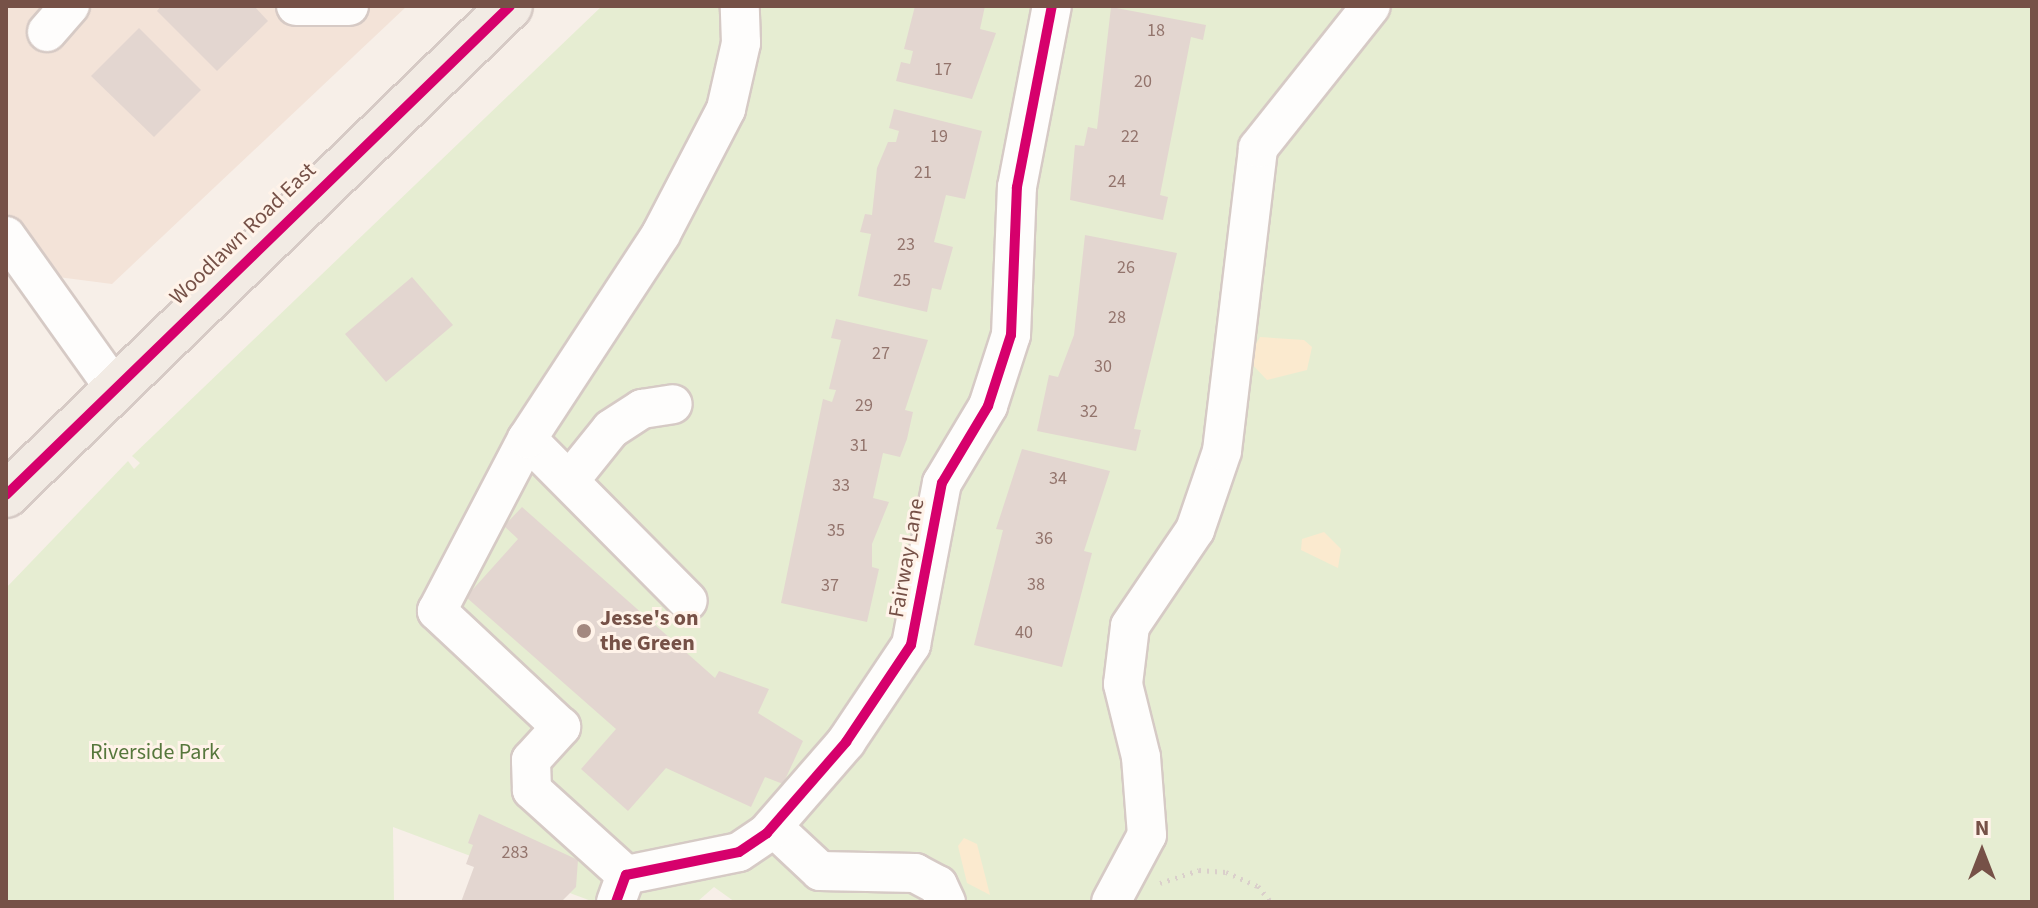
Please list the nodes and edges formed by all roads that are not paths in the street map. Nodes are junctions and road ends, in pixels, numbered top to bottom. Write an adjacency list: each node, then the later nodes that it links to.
1 (296, 6): 2 (street)
2 (349, 6)
3 (510, 6): 9 (main road, Woodlawn Road East)
4 (740, 6): 11 (street)
5 (1052, 6): 15 (street, Fairway Lane)
6 (1371, 6): 17 (street)
7 (6, 236): 9 (street)
8 (6, 247): 9 (street)
9 (113, 386): 13 (main road, Woodlawn Road East)
10 (673, 404): 12 (street)
11 (527, 439): 12 (street); 16 (street)
12 (570, 480): 14 (street)
13 (6, 495)
14 (688, 601)
15 (781, 818): 16 (street, Fairway Lane); 18 (street)
16 (621, 888)
17 (1114, 899)
18 (946, 902)

